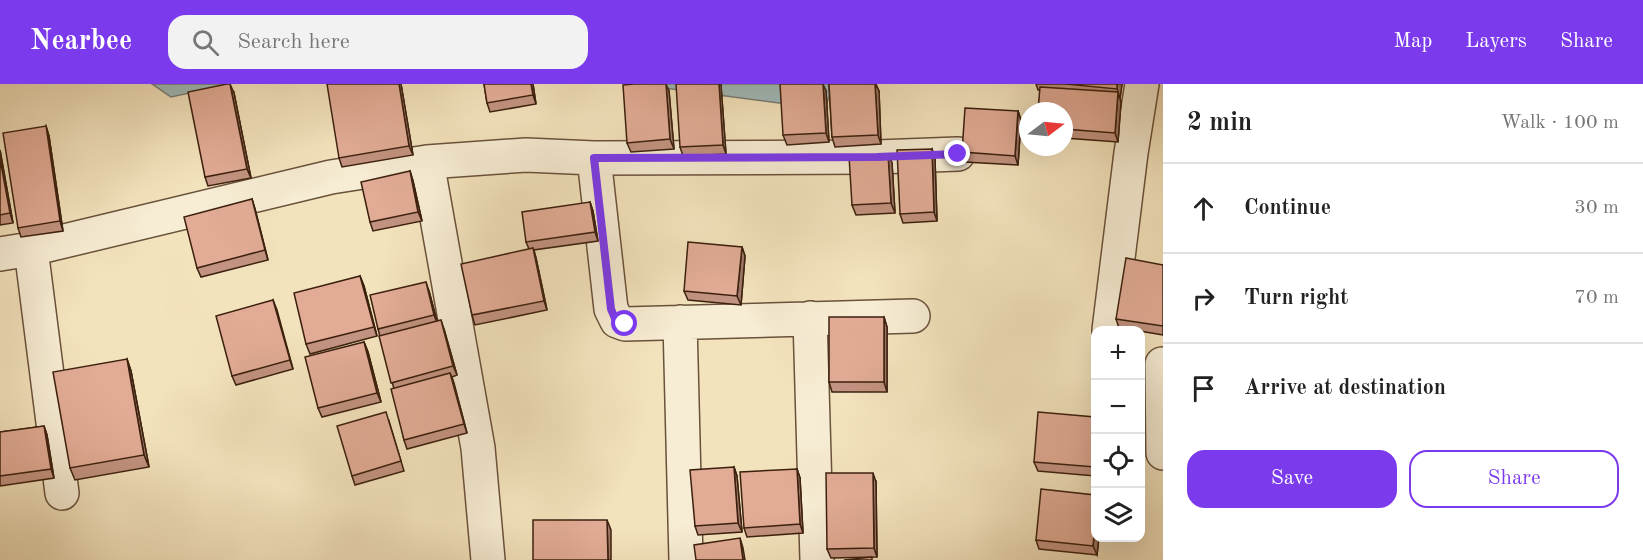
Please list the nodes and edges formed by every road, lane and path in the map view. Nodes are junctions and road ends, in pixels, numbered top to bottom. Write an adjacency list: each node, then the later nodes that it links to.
1 (1143, 84): 9 (street)
2 (958, 154): 3 (street)
3 (594, 158): 4 (street); 8 (street)
4 (427, 162): 5 (street); 13 (street)
5 (15, 251): 12 (street)
6 (913, 316): 7 (street)
7 (810, 318): 8 (street); 15 (street)
8 (680, 322): 14 (street)
9 (1109, 326)
10 (1155, 363): 11 (street)
11 (1163, 453)
12 (63, 493)
13 (488, 560)
14 (686, 560)
15 (817, 560)

